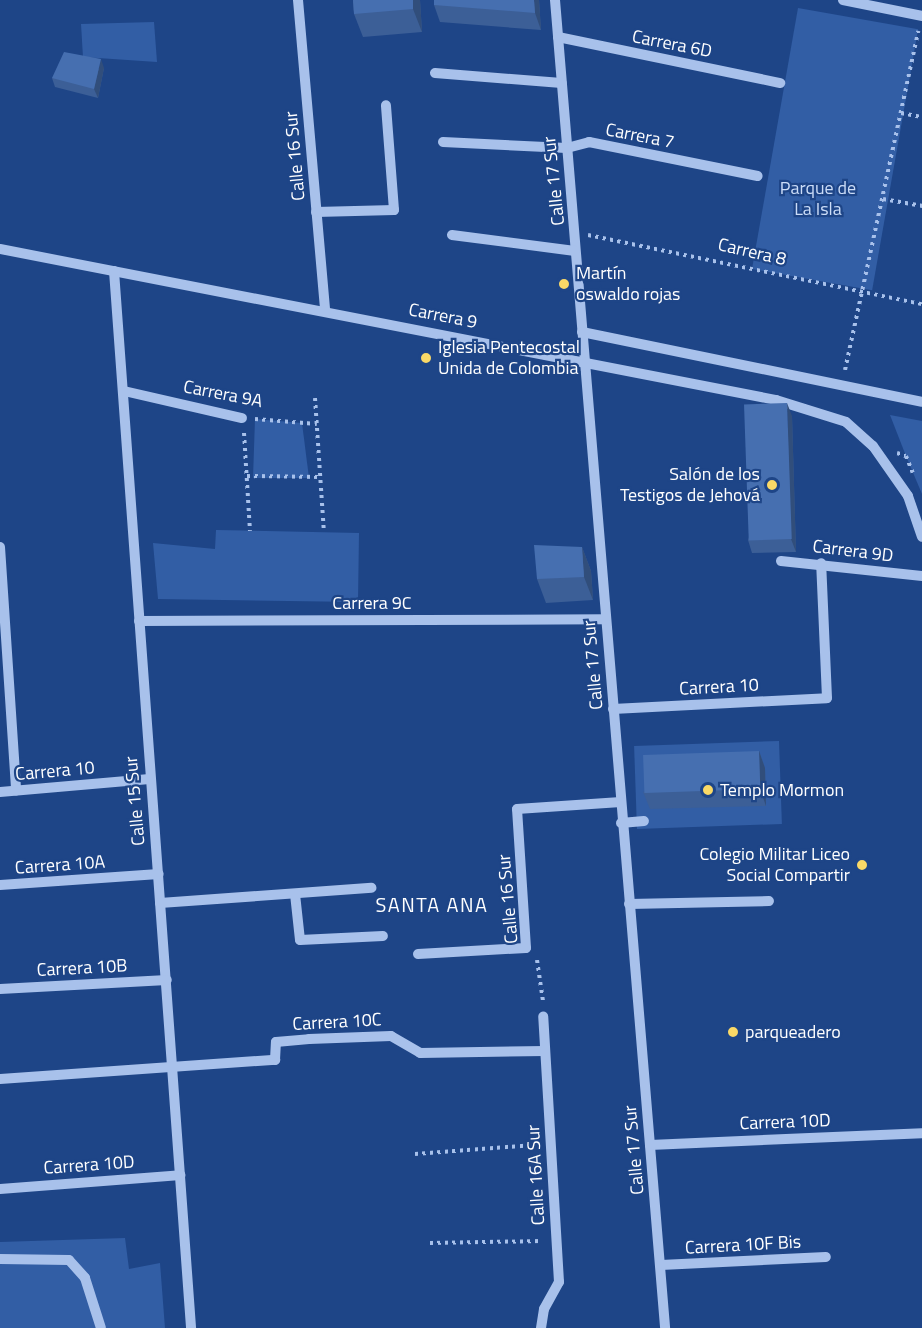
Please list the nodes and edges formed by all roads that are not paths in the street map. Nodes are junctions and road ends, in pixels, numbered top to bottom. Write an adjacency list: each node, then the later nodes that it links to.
1 (555, 0): 5 (street, Calle 17 Sur)
2 (843, 0): 4 (street)
3 (295, 1): 13 (street, Calle 16 Sur)
4 (921, 16)
5 (558, 38): 7 (street, Calle 17 Sur); 8 (street, Carrera 6D)
6 (435, 73): 7 (street)
7 (562, 82): 11 (street, Calle 17 Sur)
8 (780, 83)
9 (386, 105): 13 (street)
10 (443, 142): 11 (street, Carrera 7)
11 (567, 148): 12 (street, Carrera 7); 16 (street, Calle 17 Sur)
12 (758, 176)
13 (316, 212): 18 (street, Calle 16 Sur)
14 (452, 235): 16 (street)
15 (0, 249): 17 (street, Carrera 9)
16 (575, 250): 19 (street, Calle 17 Sur)
17 (114, 271): 18 (street, Carrera 9); 21 (street, Calle 15 Sur)
18 (325, 310): 20 (street, Carrera 9)
19 (582, 332): 20 (street, Calle 17 Sur); 22 (street)
20 (584, 360): 24 (street, Carrera 9); 29 (street, Calle 17 Sur)
21 (124, 391): 23 (street, Carrera 9A); 30 (street, Calle 15 Sur)
22 (922, 402)
23 (242, 418)
24 (922, 537)
25 (0, 547): 33 (street)
26 (781, 561): 27 (street, Carrera 9D)
27 (821, 563): 28 (street, Carrera 9D); 31 (street, Carrera 10)
28 (922, 576)
29 (605, 619): 30 (street, Carrera 9C); 31 (street, Calle 17 Sur)
30 (139, 621): 32 (street, Calle 15 Sur)
31 (613, 709): 35 (street, Calle 17 Sur)
32 (149, 779): 33 (street, Carrera 10); 38 (street, Calle 15 Sur)
33 (16, 790): 34 (street, Carrera 10)
34 (0, 792)
35 (621, 802): 37 (street, Calle 17 Sur); 46 (street, Calle 16 Sur)
36 (644, 821): 37 (street)
37 (621, 823): 44 (street, Calle 17 Sur)
38 (159, 874): 39 (street, Carrera 10A); 43 (street, Calle 15 Sur)
39 (0, 885)
40 (371, 888): 41 (street)
41 (295, 894): 43 (street); 45 (street)
42 (769, 900): 44 (street)
43 (160, 903): 47 (street, Calle 15 Sur)
44 (629, 904): 54 (street, Calle 17 Sur)
45 (383, 936)
46 (418, 954)
47 (167, 980): 48 (street, Carrera 10B); 51 (street, Calle 15 Sur)
48 (0, 989)
49 (543, 1016): 50 (street, Calle 16A Sur)
50 (545, 1052): 51 (street, Carrera 10C); 62 (street, Calle 16A Sur)
51 (174, 1065): 52 (street, Carrera 10C); 55 (street, Calle 15 Sur)
52 (0, 1079)
53 (922, 1133): 54 (street, Carrera 10D)
54 (650, 1145): 59 (street, Calle 17 Sur)
55 (180, 1175): 56 (street, Carrera 10D); 61 (street, Calle 15 Sur)
56 (0, 1189)
57 (826, 1257): 59 (street, Carrera 10F Bis)
58 (0, 1259): 60 (street)
59 (660, 1265): 63 (street, Calle 17 Sur)
60 (101, 1328)
61 (191, 1328)
62 (541, 1328)
63 (665, 1328)

